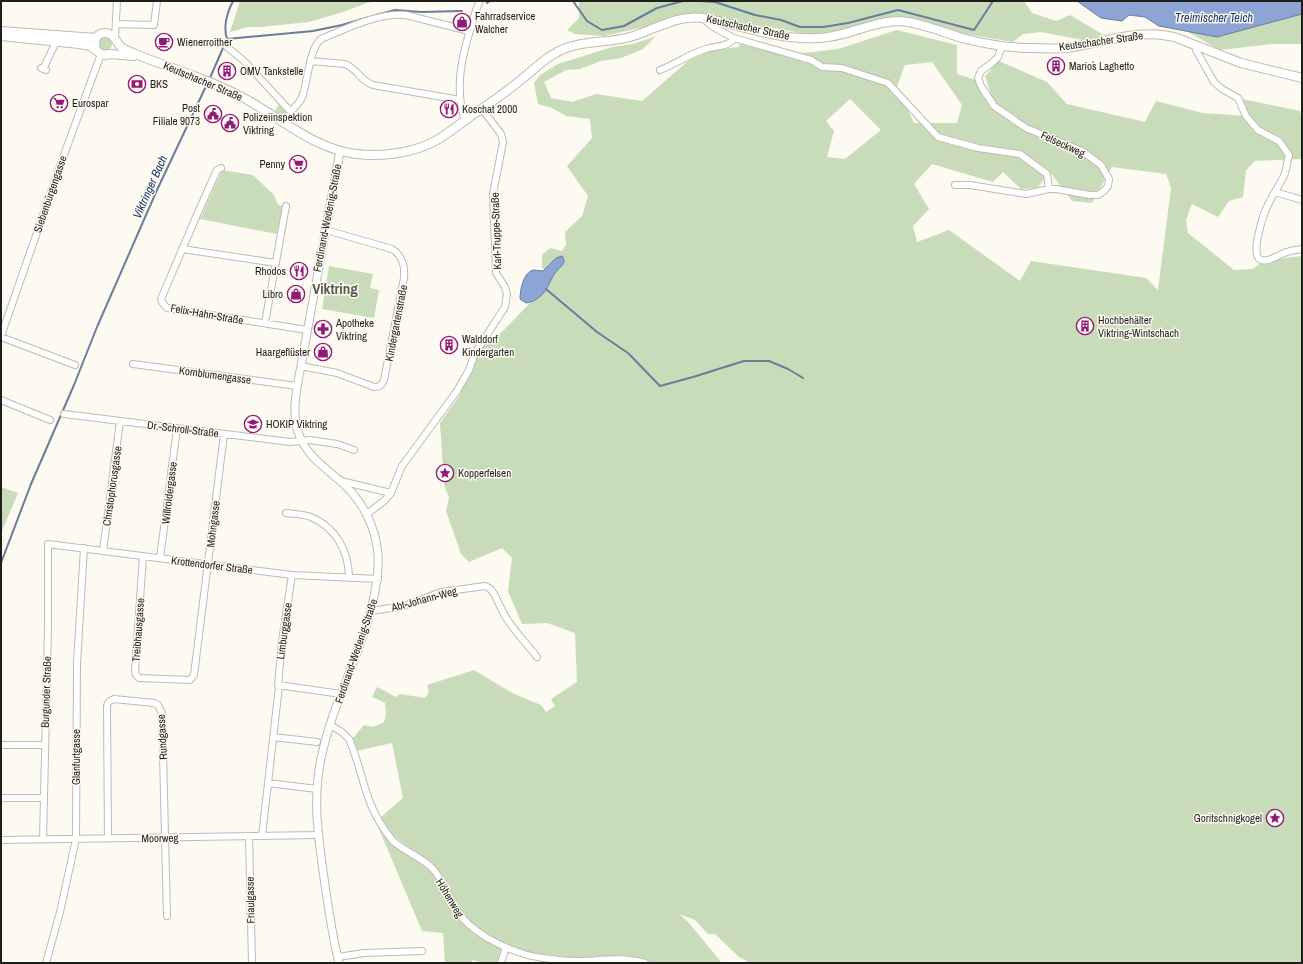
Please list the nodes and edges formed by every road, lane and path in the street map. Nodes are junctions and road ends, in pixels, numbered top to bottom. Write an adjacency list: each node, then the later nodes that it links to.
1 (117, 1): 5 (street)
2 (157, 1): 5 (street)
3 (478, 4): 7 (street)
4 (702, 18): 11 (street); 13 (main road, Keutschacher Straße); 24 (main road, Keutschacher Straße)
5 (116, 24): 10 (street)
6 (1, 31): 9 (main road)
7 (469, 32): 19 (street); 23 (street)
8 (1, 36): 12 (main road, Keutschacher Straße)
9 (96, 38): 10 (main road); 16 (main road)
10 (113, 38): 17 (main road); 18 (main road, Keutschacher Straße)
11 (734, 38): 21 (street); 31 (street)
12 (56, 42): 16 (main road, Keutschacher Straße); 20 (street)
13 (1002, 46): 15 (main road, Keutschacher Straße); 31 (street, Felseckweg)
14 (227, 47): 25 (street)
15 (1198, 47): 22 (main road, Keutschacher Straße); 32 (street)
16 (99, 52): 17 (main road, Keutschacher Straße); 41 (street, Siebenbürgengasse)
17 (110, 54): 18 (main road, Keutschacher Straße)
18 (142, 57): 27 (main road, Keutschacher Straße)
19 (310, 61): 23 (street); 25 (street)
20 (44, 67)
21 (660, 70)
22 (1302, 78)
23 (460, 100): 26 (street)
24 (482, 109): 26 (main road, Keutschacher Straße); 55 (street, Karl-Truppe-Straße)
25 (291, 112): 27 (street)
26 (465, 120): 28 (main road, Keutschacher Straße)
27 (287, 124): 28 (main road, Keutschacher Straße)
28 (340, 151): 35 (street, Ferdinand-Wedenig-Straße)
29 (221, 168): 36 (street, Felix-Hahn-Straße)
30 (955, 185): 31 (street, Felseckweg)
31 (1049, 189)
32 (1275, 192): 33 (street); 37 (street)
33 (1302, 200)
34 (286, 206): 38 (street)
35 (326, 230): 40 (street, Ferdinand-Wedenig-Straße); 44 (street, Kindergartenstraße)
36 (182, 249): 38 (street); 39 (street, Felix-Hahn-Straße)
37 (1302, 249)
38 (276, 264): 39 (street)
39 (265, 323): 40 (street, Felix-Hahn-Straße)
40 (307, 330): 44 (street, Ferdinand-Wedenig-Straße)
41 (1, 336): 43 (street, Siebenbürgengasse)
42 (133, 364): 45 (street, Kornblumengasse)
43 (75, 365)
44 (301, 366): 45 (street, Ferdinand-Wedenig-Straße)
45 (297, 386): 52 (street, Ferdinand-Wedenig-Straße)
46 (1, 400): 48 (street)
47 (64, 414): 49 (street, Dr.-Schroll-Straße)
48 (50, 420)
49 (120, 421): 50 (street, Dr.-Schroll-Straße); 60 (street, Christophorusgasse)
50 (177, 428): 51 (street, Dr.-Schroll-Straße); 62 (street, Willroidergasse)
51 (224, 434): 52 (street, Dr.-Schroll-Straße); 63 (street, Mohngasse)
52 (301, 441): 53 (street, Dr.-Schroll-Straße); 54 (street, Ferdinand-Wedenig-Straße)
53 (354, 450)
54 (341, 481): 55 (street); 57 (street, Ferdinand-Wedenig-Straße)
55 (391, 493): 57 (street, Karl-Truppe-Straße)
56 (286, 513): 65 (street)
57 (367, 514): 66 (street, Ferdinand-Wedenig-Straße)
58 (48, 544): 59 (street, Krottendorfer Straße); 76 (street, Burgunder Straße)
59 (84, 548): 60 (street, Krottendorfer Straße); 85 (street, Glanfurtgasse)
60 (103, 551): 61 (street, Krottendorfer Straße)
61 (142, 556): 62 (street, Krottendorfer Straße); 69 (street, Treibhausgasse)
62 (160, 558): 63 (street, Krottendorfer Straße)
63 (208, 565): 64 (street, Krottendorfer Straße); 69 (street, Mohngasse)
64 (292, 574): 65 (street, Krottendorfer Straße); 70 (street, Limburggasse)
65 (349, 576): 66 (street, Krottendorfer Straße)
66 (378, 579): 67 (street, Ferdinand-Wedenig-Straße)
67 (371, 611): 68 (street, Abt-Johann-Weg); 71 (street, Ferdinand-Wedenig-Straße)
68 (537, 657)
69 (187, 681)
70 (279, 686): 71 (street); 73 (street, Limburggasse)
71 (341, 694): 72 (street, Ferdinand-Wedenig-Straße)
72 (330, 725): 78 (street, Ferdinand-Wedenig-Straße); 90 (street, Höhenweg)
73 (273, 737): 74 (street); 77 (street, Limburggasse)
74 (316, 742)
75 (1, 745): 76 (street)
76 (45, 745): 80 (street, Burgunder Straße)
77 (268, 783): 78 (street); 83 (street, Limburggasse)
78 (317, 789): 81 (street, Ferdinand-Wedenig-Straße)
79 (1, 798): 80 (street)
80 (44, 798): 88 (street, Burgunder Straße)
81 (318, 835): 83 (street, Moorweg); 92 (street, Ferdinand-Wedenig-Straße)
82 (249, 836): 83 (street, Moorweg); 84 (street, Moorweg); 94 (street, Friaulgasse)
83 (262, 836)
84 (165, 837): 86 (street, Moorweg); 86 (street, Rundgasse); 89 (street)
85 (76, 839): 86 (street, Moorweg); 88 (street, Moorweg); 93 (street, Glanfurtgasse)
86 (108, 839)
87 (1, 840): 88 (street, Moorweg)
88 (43, 840)
89 (167, 916)
90 (506, 947): 95 (street); 96 (street, Höhenweg)
91 (422, 951): 92 (street)
92 (338, 960)
93 (46, 963)
94 (252, 963)
95 (501, 963)
96 (644, 963)

